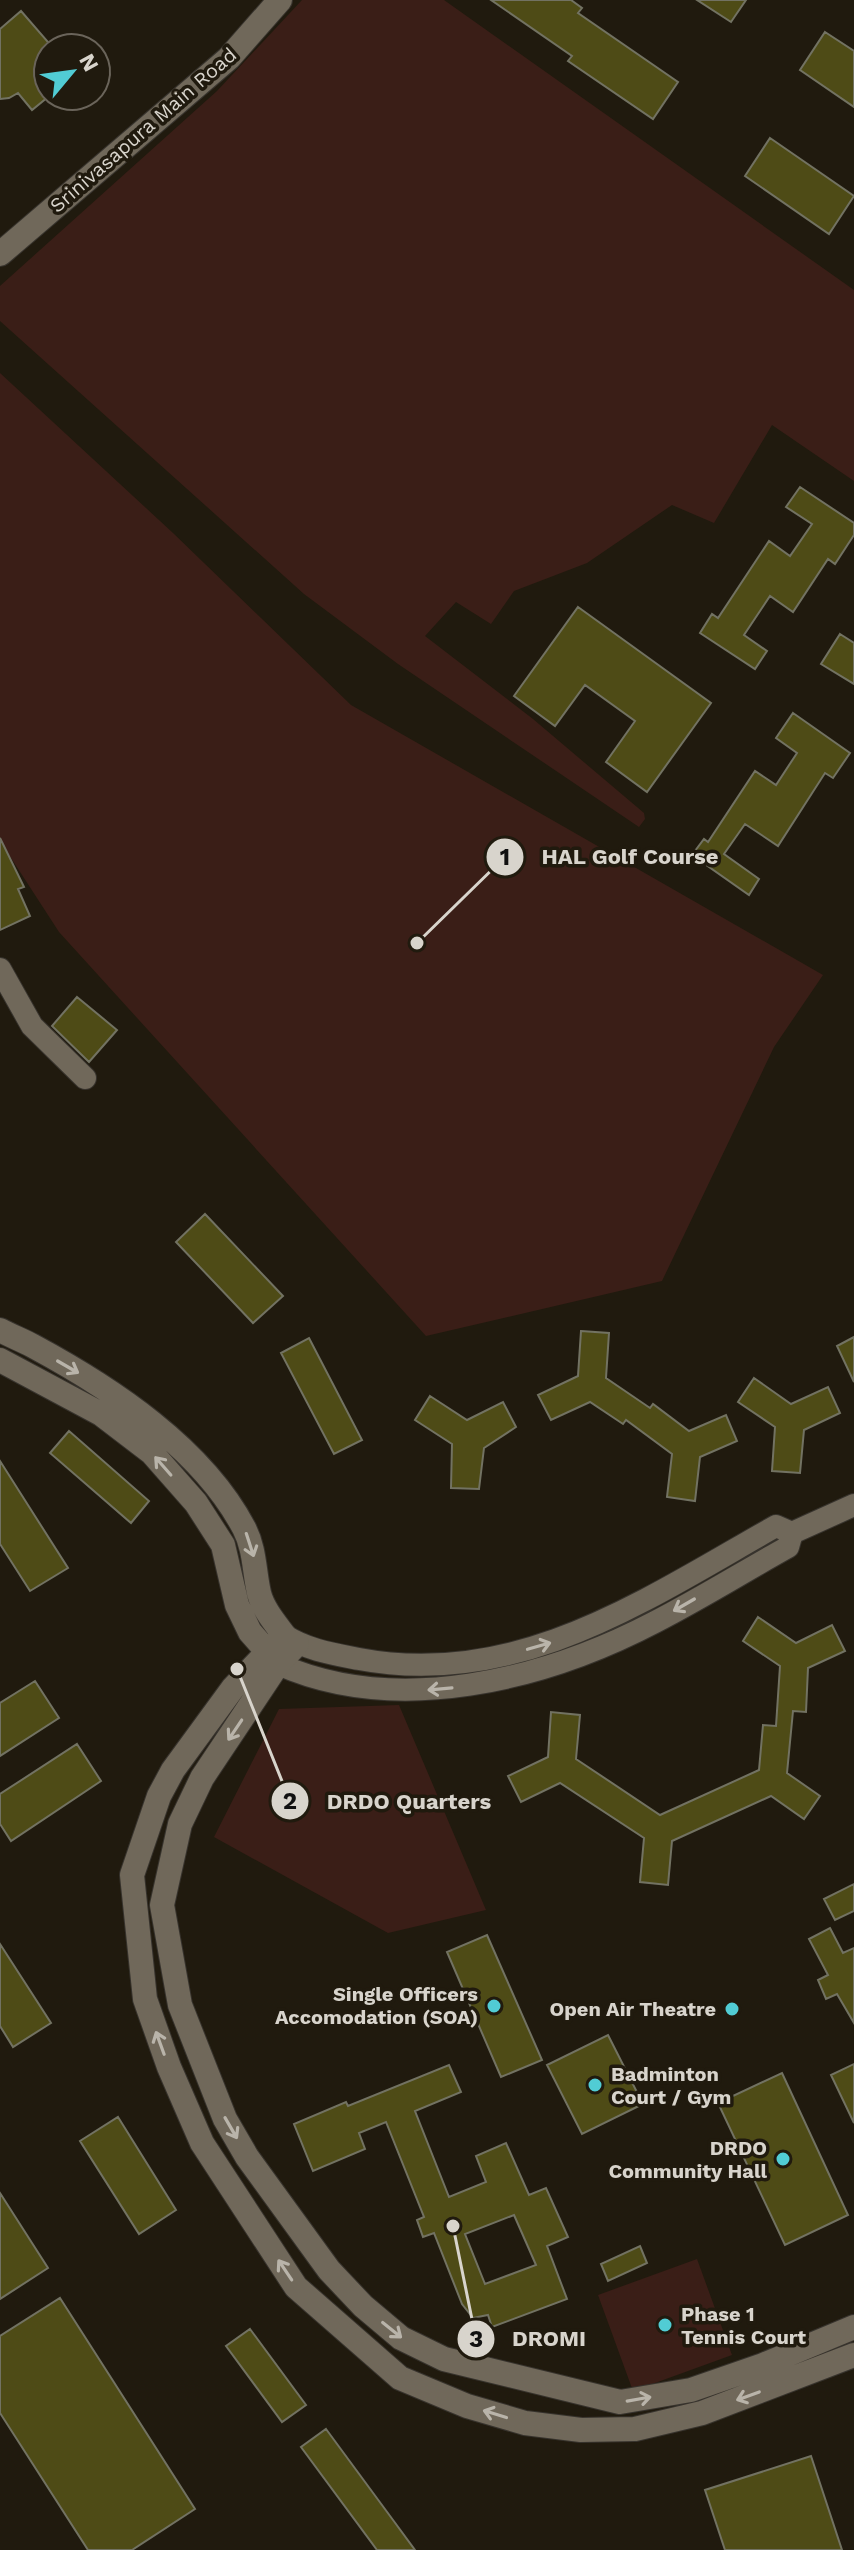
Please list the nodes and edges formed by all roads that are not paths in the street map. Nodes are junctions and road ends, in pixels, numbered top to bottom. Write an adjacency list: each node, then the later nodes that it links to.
1 (280, 0): 2 (street, Srinivasapura Main Road)
2 (0, 254)
3 (0, 969): 4 (street)
4 (85, 1078)
5 (0, 1330): 11 (street, one-way to 11)
6 (0, 1360): 12 (street, one-way to 6)
7 (854, 1505): 8 (street)
8 (792, 1533): 9 (street); 10 (street)
9 (705, 1566): 10 (street); 11 (street, one-way to 9)
10 (717, 1586): 12 (street, one-way to 12)
11 (291, 1640): 12 (street)
12 (272, 1659): 14 (street, one-way to 14); 16 (street, one-way to 12)
13 (854, 2327): 14 (street)
14 (809, 2346): 16 (street)
15 (854, 2355): 16 (street)
16 (821, 2369)

